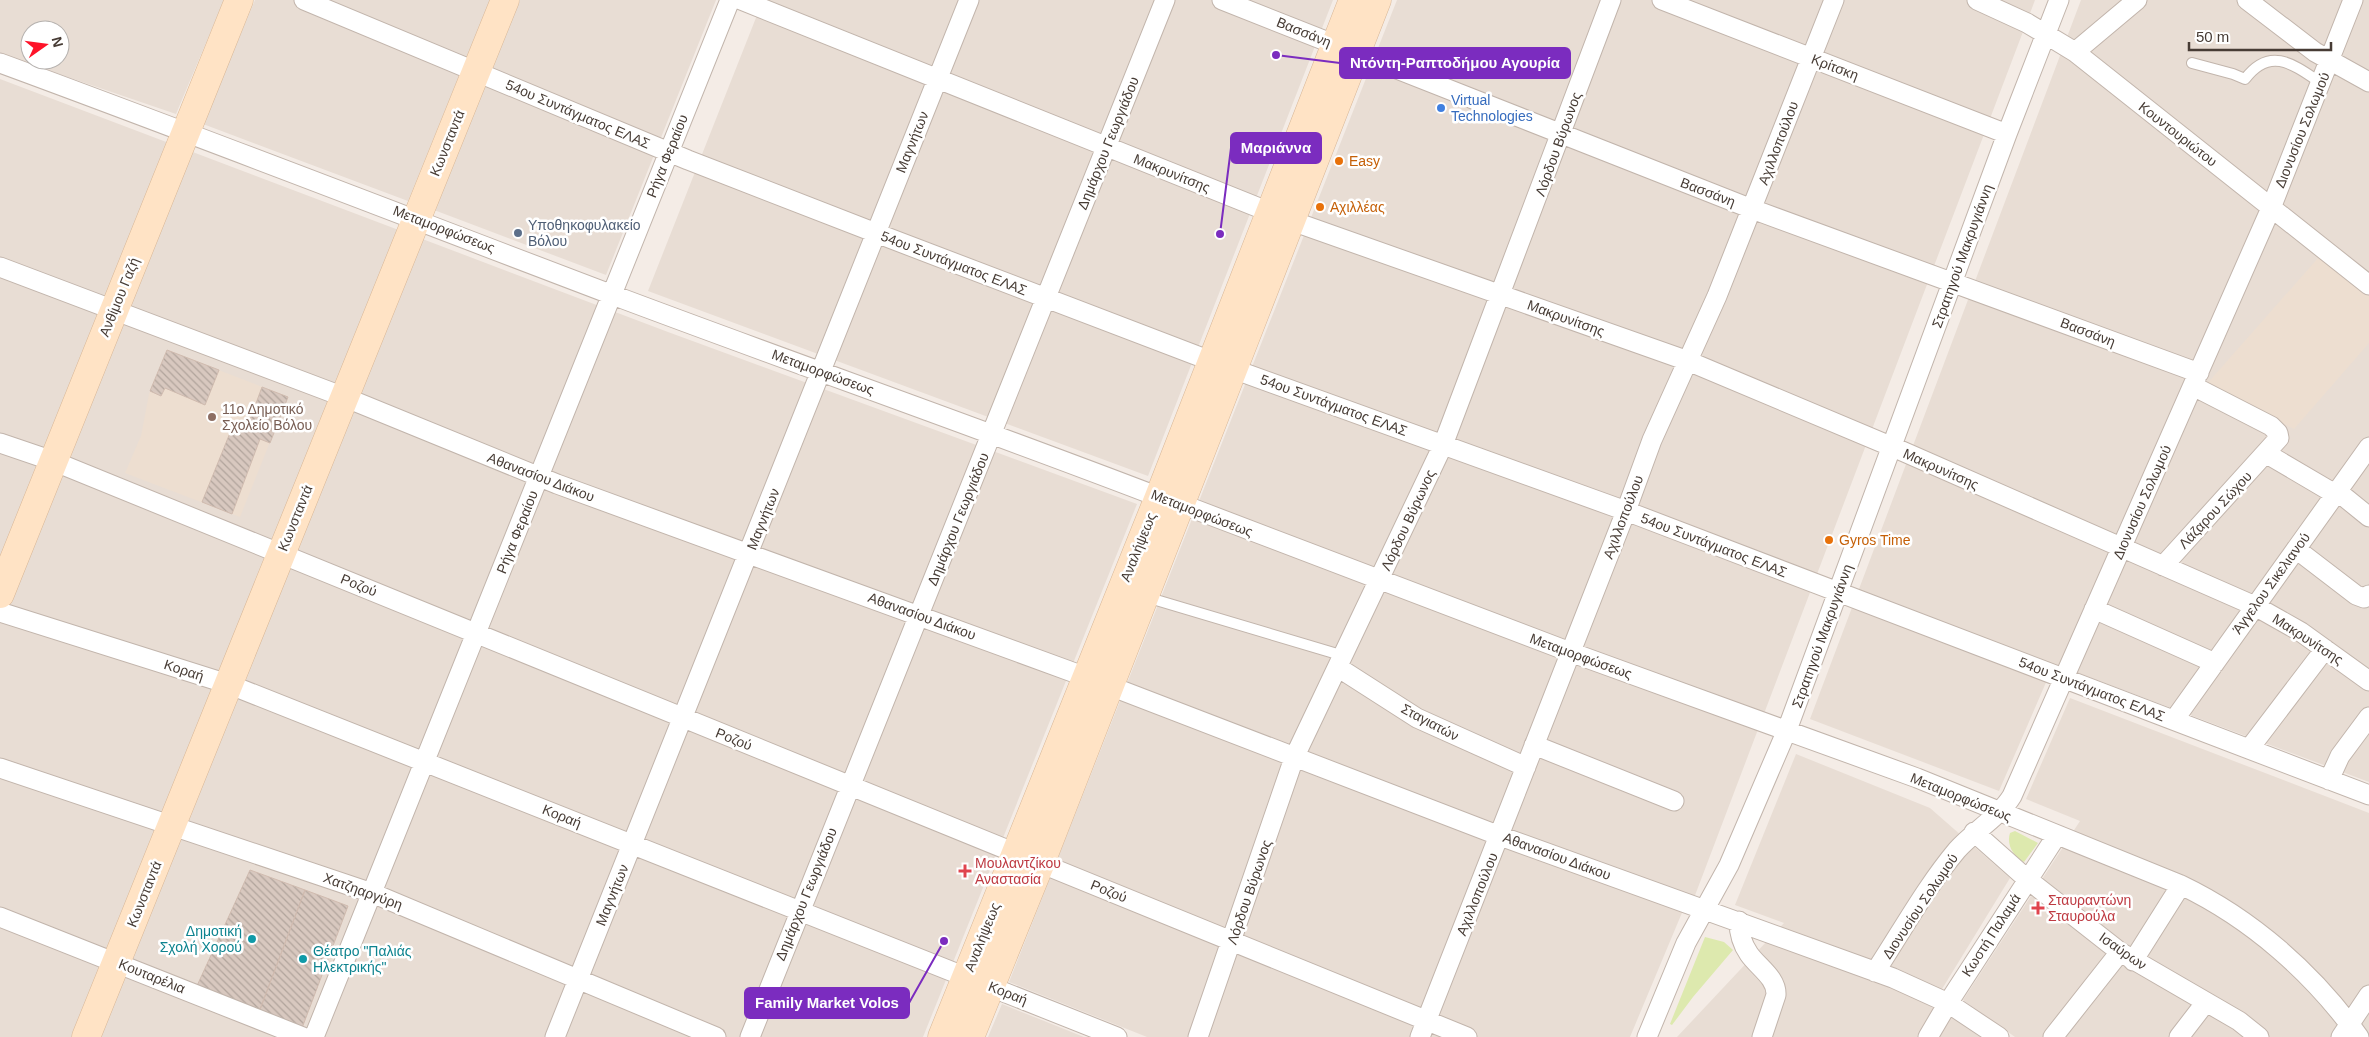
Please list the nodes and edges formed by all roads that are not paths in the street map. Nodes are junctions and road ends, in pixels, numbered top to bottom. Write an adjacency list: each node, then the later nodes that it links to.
1 (240, 0): 30 (street, Ανθίμου Γαζή)
2 (304, 0): 26 (street, 54ου Συντάγματος ΕΛΑΣ)
3 (505, 0): 26 (street, Κωνσταντά)
4 (730, 0): 34 (street, Ρήγα Φεραίου)
5 (741, 0): 27 (street, Μακρυνίτσης)
6 (969, 0): 27 (street, Μαγνήτων)
7 (1165, 0): 33 (street, Δημάρχου Γεωργιάδου)
8 (1222, 0): 20 (street, Βασσάνη)
9 (1352, 0): 20 (street, Αναλήψεως)
10 (1377, 0): 20 (street, Αναλήψεως)
11 (1611, 0): 32 (street, Λόρδου Βύρωνος)
12 (1662, 0): 22 (street, Κρίτσκη)
13 (1834, 0): 22 (street, Αχιλλοπούλου)
14 (1977, 0): 19 (street, Κουντουριώτου)
15 (2059, 0): 19 (street, Στρατηγού Μακρυγιάννη)
16 (2137, 0): 21 (street)
17 (2247, 0): 23 (street)
18 (2353, 0): 23 (street, Διονυσίου Σολωμού)
19 (2045, 32): 21 (street, Κουντουριώτου); 31 (street, Στρατηγού Μακρυγιάννη)
20 (1346, 49): 32 (street, Βασσάνη); 37 (street, Αναλήψεως)
21 (2075, 52): 35 (street, Κουντουριώτου)
22 (1811, 58): 31 (street, Κρίτσκη); 36 (street, Αχιλλοπούλου)
23 (2329, 60): 28 (street); 29 (street, Διονυσίου Σολωμού)
24 (0, 62): 30 (street, Μεταμορφώσεως)
25 (2192, 63): 29 (lane)
26 (476, 72): 34 (street, 54ου Συντάγματος ΕΛΑΣ); 38 (street, Κωνσταντά)
27 (937, 79): 33 (street, Μακρυνίτσης); 39 (street, Μαγνήτων)
28 (2369, 82)
29 (2321, 83): 35 (street, Διονυσίου Σολωμού)
30 (186, 132): 38 (street, Μεταμορφώσεως); 46 (street, Ανθίμου Γαζή)
31 (2007, 134): 41 (street, Στρατηγού Μακρυγιάννη)
32 (1562, 135): 36 (street, Βασσάνη); 44 (street, Λόρδου Βύρωνος)
33 (1107, 147): 37 (street, Μακρυνίτσης); 45 (street, Δημάρχου Γεωργιάδου)
34 (668, 152): 39 (street, 54ου Συντάγματος ΕΛΑΣ); 43 (street, Ρήγα Φεραίου)
35 (2271, 208): 42 (street, Κουντουριώτου); 50 (street, Διονυσίου Σολωμού)
36 (1752, 209): 41 (street, Βασσάνη); 47 (street, Αχιλλοπούλου)
37 (1281, 217): 44 (street, Μακρυνίτσης); 48 (street, Αναλήψεως)
38 (416, 218): 43 (street, Μεταμορφώσεως); 51 (street, Κωνσταντά)
39 (876, 233): 45 (street, 54ου Συντάγματος ΕΛΑΣ); 49 (street, Μαγνήτων)
40 (0, 267): 46 (street, Αθανασίου Διάκου)
41 (1952, 282): 50 (street, Βασσάνη); 55 (street, Στρατηγού Μακρυγιάννη)
42 (2369, 285)
43 (611, 294): 49 (street, Μεταμορφώσεως); 59 (street, Ρήγα Φεραίου)
44 (1501, 295): 47 (street, Μακρυνίτσης); 54 (street, Λόρδου Βύρωνος)
45 (1046, 298): 48 (street, 54ου Συντάγματος ΕΛΑΣ); 52 (street, Δημάρχου Γεωργιάδου)
46 (114, 309): 51 (street, Αθανασίου Διάκου); 58 (street, Ανθίμου Γαζή)
47 (1688, 361): 55 (street, Μακρυνίτσης); 62 (street, Αχιλλοπούλου)
48 (1223, 365): 54 (street, 54ου Συντάγματος ΕΛΑΣ); 61 (street, Αναλήψεως)
49 (821, 372): 52 (street, Μεταμορφώσεως); 67 (street, Μαγνήτων)
50 (2196, 380): 57 (street, Λάζαρου Σώχου); 64 (street, Διονυσίου Σολωμού)
51 (344, 397): 59 (street, Αθανασίου Διάκου); 66 (street, Κωνσταντά)
52 (992, 433): 61 (street, Μεταμορφώσεως); 77 (street, Δημάρχου Γεωργιάδου)
53 (0, 443): 58 (street, Ροζού)
54 (1444, 445): 62 (street, 54ου Συντάγματος ΕΛΑΣ); 69 (street, Λόρδου Βύρωνος)
55 (1891, 447): 64 (street, Μακρυνίτσης); 70 (street, Στρατηγού Μακρυγιάννη)
56 (2369, 447): 60 (street, Άγγελου Σικελιανού)
57 (2267, 454): 60 (street); 68 (street, Λάζαρου Σώχου)
58 (53, 461): 66 (street, Ροζού); 71 (street, Ανθίμου Γαζή)
59 (539, 476): 67 (street, Αθανασίου Διάκου); 78 (street, Ρήγα Φεραίου)
60 (2336, 492): 63 (street); 65 (street, Άγγελου Σικελιανού)
61 (1170, 500): 69 (street, Μεταμορφώσεως); 73 (street, Αναλήψεως); 84 (street, Αναλήψεως)
62 (1626, 511): 70 (street, 54ου Συντάγματος ΕΛΑΣ); 80 (street, Αχιλλοπούλου)
63 (2369, 516)
64 (2122, 548): 68 (street, Μακρυνίτσης); 75 (street, Διονυσίου Σολωμού)
65 (2296, 549): 72 (street); 74 (street, Άγγελου Σικελιανού)
66 (281, 554): 78 (street, Ροζού); 86 (street, Κωνσταντά)
67 (749, 555): 77 (street, Αθανασίου Διάκου); 88 (street, Μαγνήτων)
68 (2162, 566): 74 (street, Μακρυνίτσης)
69 (1380, 580): 80 (street, Μεταμορφώσεως); 81 (street, Λόρδου Βύρωνος)
70 (1838, 592): 83 (street, 54ου Συντάγματος ΕΛΑΣ); 90 (street, Στρατηγού Μακρυγιάννη)
71 (0, 594)
72 (2369, 595)
73 (1145, 596): 81 (lane, Σταγιατών); 84 (street, Αναλήψεως)
74 (2255, 606): 79 (street, Μακρυνίτσης); 82 (street, Άγγελου Σικελιανού)
75 (2094, 609): 82 (street); 83 (street, Διονυσίου Σολωμού)
76 (0, 612): 86 (street, Κοραή)
77 (920, 615): 84 (street, Αθανασίου Διάκου); 98 (street, Δημάρχου Γεωργιάδου)
78 (476, 633): 88 (street, Ροζού); 94 (street, Ρήγα Φεραίου)
79 (2325, 649): 85 (street, Μακρυνίτσης); 92 (street)
80 (1570, 652): 90 (street, Μεταμορφώσεως); 91 (street, Αχιλλοπούλου)
81 (1342, 662): 93 (street, Λόρδου Βύρωνος); 95 (street, Σταγιατών)
82 (2215, 662): 89 (street, Άγγελου Σικελιανού)
83 (2063, 677): 89 (street, 54ου Συντάγματος ΕΛΑΣ); 101 (street, Διονυσίου Σολωμού)
84 (1098, 681): 93 (street, Αθανασίου Διάκου); 107 (street, Αναλήψεως); 108 (street, Αναλήψεως)
85 (2369, 681)
86 (228, 684): 94 (street, Κοραή); 102 (street, Κωνσταντά)
87 (2369, 716): 97 (street)
88 (684, 718): 98 (street, Ροζού); 106 (street, Μαγνήτων)
89 (2174, 720): 92 (street, 54ου Συντάγματος ΕΛΑΣ)
90 (1787, 730): 101 (street, Μεταμορφώσεως); 113 (street, Στρατηγού Μακρυγιάννη)
91 (1534, 745): 95 (street, Αχιλλοπούλου); 100 (street)
92 (2249, 749): 97 (street, 54ου Συντάγματος ΕΛΑΣ)
93 (1294, 758): 104 (street, Αθανασίου Διάκου); 116 (street, Λόρδου Βύρωνος)
94 (426, 761): 106 (street, Κοραή); 111 (street, Ρήγα Φεραίου)
95 (1526, 767): 104 (street, Αχιλλοπούλου)
96 (0, 768): 102 (street, Χατζηαργύρη)
97 (2329, 780): 99 (street, 54ου Συντάγματος ΕΛΑΣ)
98 (850, 786): 107 (street, Ροζού); 112 (street, Δημάρχου Γεωργιάδου)
99 (2369, 795)
100 (1674, 801)
101 (1998, 811): 103 (street, Διονυσίου Σολωμού); 105 (street, Μεταμορφώσεως)
102 (172, 824): 111 (street, Χατζηαργύρη); 118 (street, Κωνσταντά)
103 (1974, 832): 109 (street, Ισαύρων); 119 (street, Διονυσίου Σολωμού)
104 (1500, 836): 113 (street, Αθανασίου Διάκου); 125 (street, Αχιλλοπούλου)
105 (2057, 836): 109 (street, Κωστή Παλαμά); 110 (street, Μεταμορφώσεως)
106 (632, 845): 112 (street, Κοραή); 120 (street, Μαγνήτων)
107 (1016, 852): 108 (street, Ροζού); 121 (street, Αναλήψεως)
108 (1041, 862): 116 (street, Ροζού); 121 (street, Αναλήψεως)
109 (2027, 879): 117 (street, Ισαύρων); 124 (street, Κωστή Παλαμά)
110 (2181, 885): 117 (street); 126 (street, Μεταμορφώσεως)
111 (372, 893): 120 (street, Χατζηαργύρη); 129 (street, Ρήγα Φεραίου)
112 (800, 909): 121 (street, Κοραή); 132 (street, Δημάρχου Γεωργιάδου)
113 (1704, 909): 115 (street, Αθανασίου Διάκου); 138 (street, Στρατηγού Μακρυγιάννη)
114 (0, 917): 118 (street, Κουταρέλια)
115 (1739, 921): 119 (street, Αθανασίου Διάκου); 139 (street)
116 (1232, 941): 125 (street, Ροζού); 136 (street, Λόρδου Βύρωνος)
117 (2126, 956): 123 (street, Ισαύρων); 142 (street)
118 (116, 962): 127 (street, Κωνσταντά); 128 (street, Κουταρέλια)
119 (1875, 972): 124 (street, Αθανασίου Διάκου)
120 (579, 979): 130 (street, Μαγνήτων); 131 (street, Χατζηαργύρη)
121 (978, 982): 133 (street, Αναλήψεως); 134 (street, Αναλήψεως); 135 (street, Κοραή)
122 (2369, 995): 126 (street)
123 (2206, 1002): 143 (street); 144 (street, Ισαύρων)
124 (1948, 1003): 140 (street, Κωστή Παλαμά); 141 (street, Αθανασίου Διάκου)
125 (1423, 1029): 137 (street, Ροζού)
126 (2350, 1033)
127 (86, 1037)
128 (303, 1037)
129 (314, 1037)
130 (556, 1037)
131 (716, 1037)
132 (750, 1037)
133 (942, 1037)
134 (970, 1037)
135 (1117, 1037)
136 (1198, 1037)
137 (1466, 1037)
138 (1647, 1037)
139 (1762, 1037)
140 (1928, 1037)
141 (1999, 1037)
142 (2053, 1037)
143 (2179, 1037)
144 (2259, 1037)

